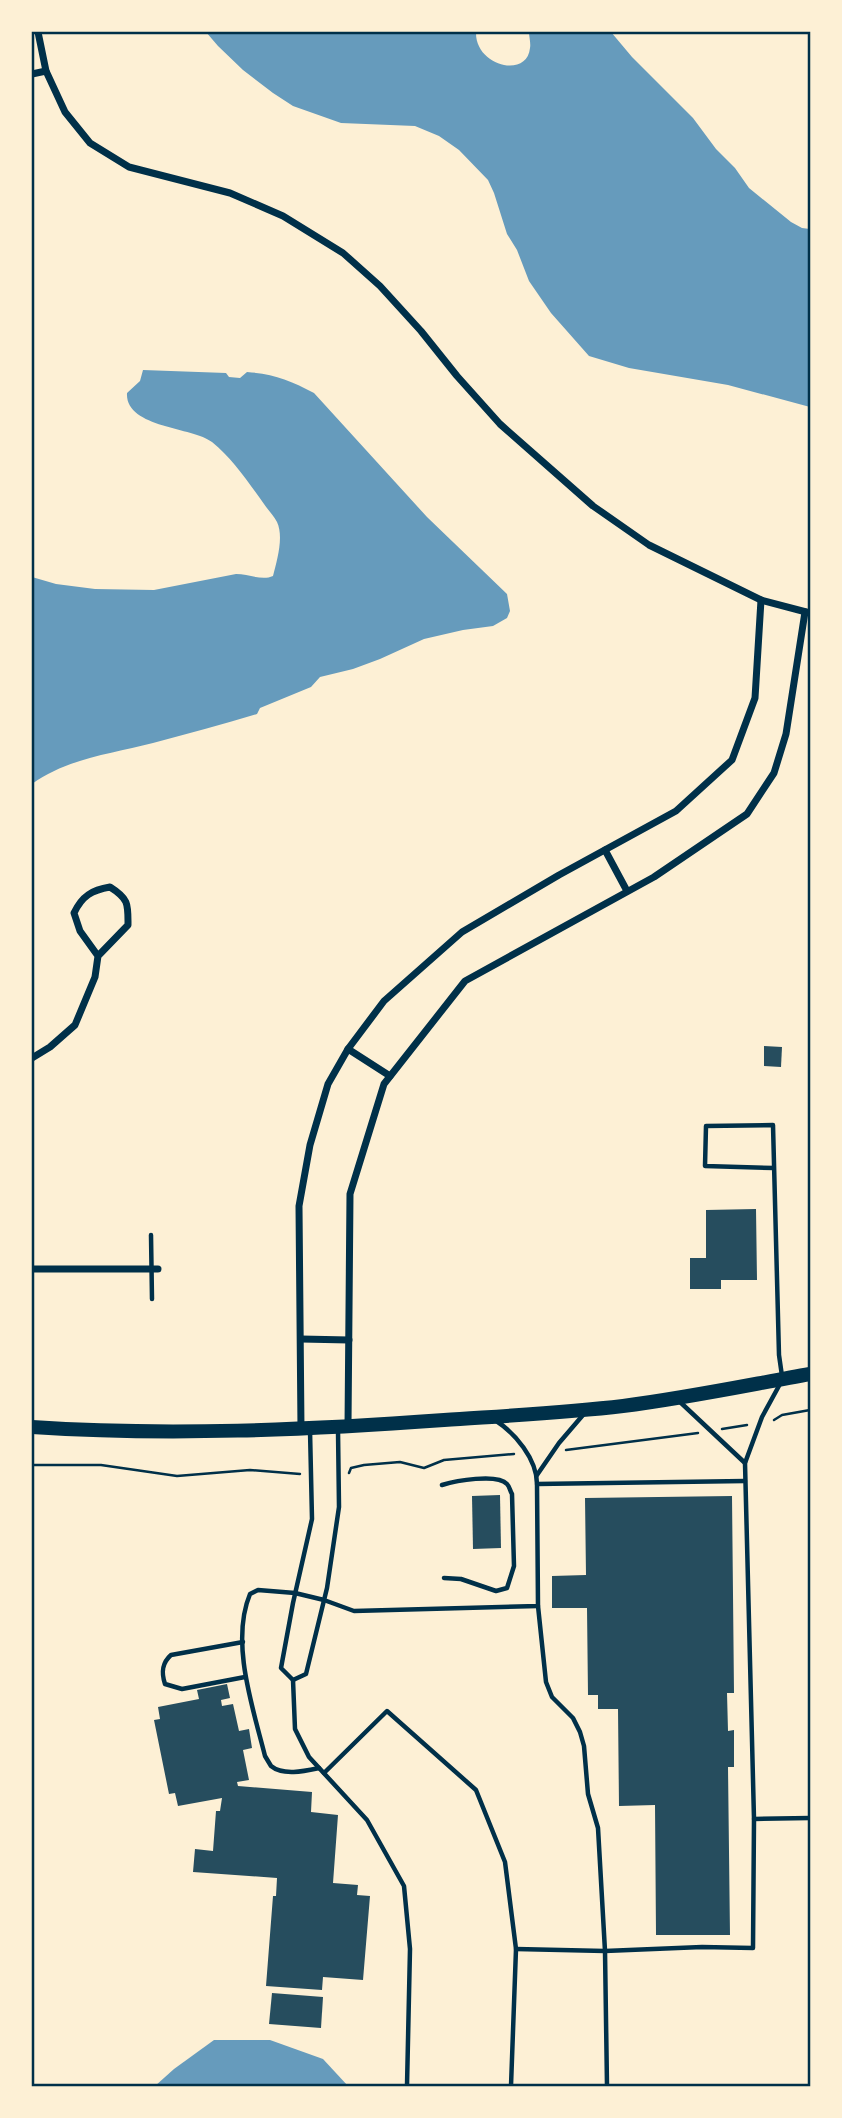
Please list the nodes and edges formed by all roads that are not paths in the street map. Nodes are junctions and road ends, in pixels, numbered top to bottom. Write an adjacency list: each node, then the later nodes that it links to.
1 (38, 32): 2 (street)
2 (46, 71): 3 (street); 4 (street)
3 (32, 74)
4 (761, 600): 5 (street); 6 (street)
5 (808, 613): 7 (street)
6 (605, 850): 7 (street); 9 (street)
7 (627, 891): 11 (street)
8 (98, 956): 8 (street); 10 (street)
9 (348, 1049): 11 (street); 17 (street)
10 (32, 1058)
11 (390, 1076): 18 (street)
12 (774, 1168): 12 (lane); 20 (lane)
13 (151, 1235): 15 (lane)
14 (32, 1269): 15 (street)
15 (155, 1269): 16 (lane)
16 (152, 1298)
17 (300, 1339): 18 (street); 26 (street)
18 (349, 1340): 25 (street)
19 (810, 1374): 20 (highway)
20 (782, 1379): 21 (highway); 27 (lane)
21 (676, 1398): 22 (highway); 27 (lane)
22 (589, 1409): 23 (highway); 28 (lane)
23 (490, 1417): 25 (highway); 28 (lane)
24 (32, 1427): 26 (highway)
25 (343, 1427): 26 (highway); 34 (lane)
26 (305, 1429): 33 (lane)
27 (745, 1463): 29 (lane)
28 (537, 1475): 30 (lane)
29 (745, 1482): 30 (lane); 42 (lane)
30 (537, 1484): 35 (lane)
31 (442, 1485): 32 (lane)
32 (444, 1578)
33 (295, 1593): 34 (lane); 36 (lane); 38 (lane)
34 (324, 1600): 35 (lane); 38 (lane)
35 (538, 1606): 44 (lane)
36 (243, 1642): 37 (lane); 37 (lane)
37 (245, 1677): 39 (lane)
38 (293, 1680): 39 (lane)
39 (318, 1768): 40 (lane)
40 (324, 1773): 43 (lane); 45 (lane)
41 (810, 1818): 42 (lane)
42 (754, 1819): 44 (lane)
43 (516, 1949): 44 (lane); 46 (lane)
44 (605, 1951): 47 (lane)
45 (407, 2087)
46 (511, 2087)
47 (607, 2087)

